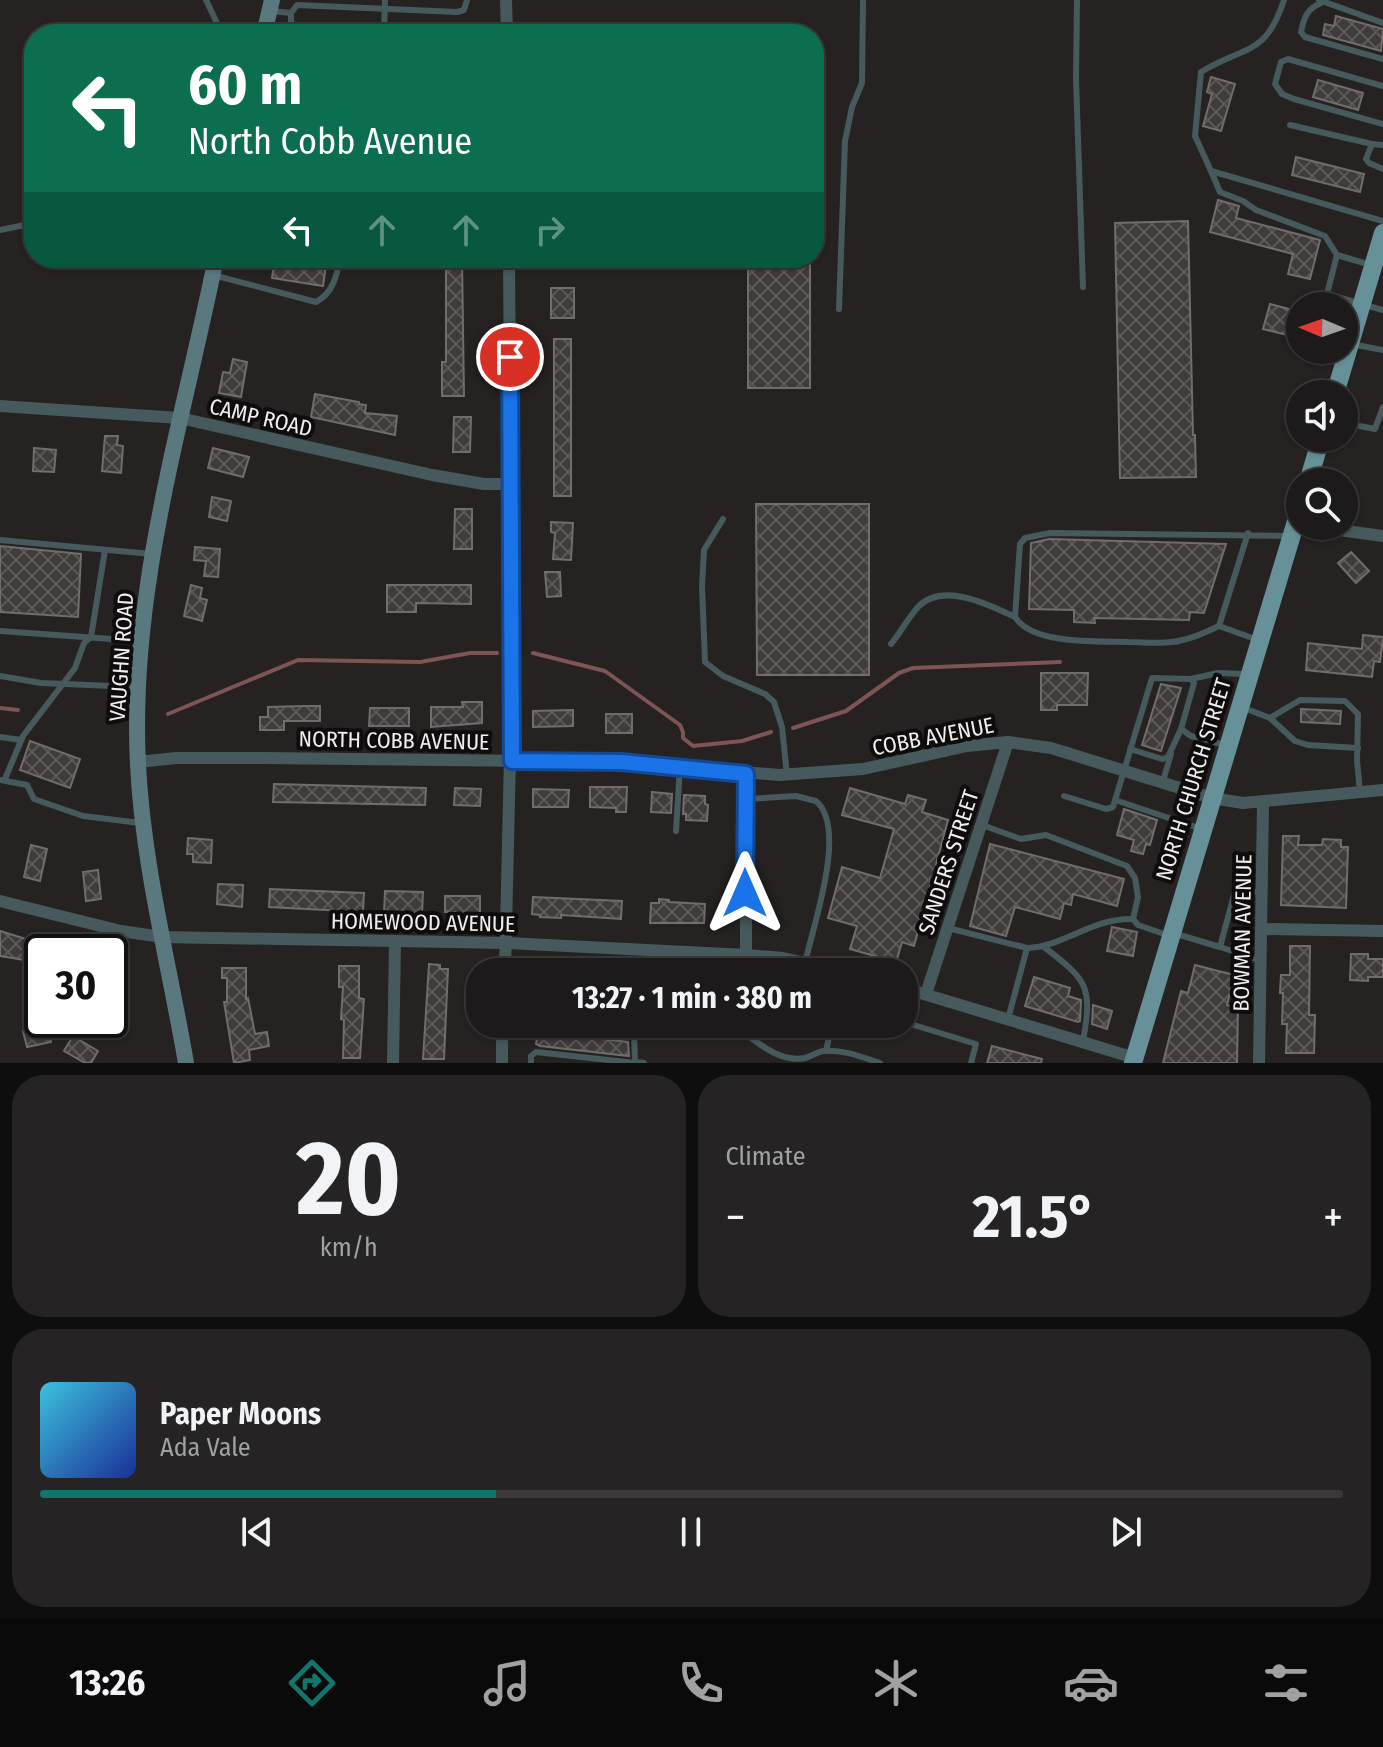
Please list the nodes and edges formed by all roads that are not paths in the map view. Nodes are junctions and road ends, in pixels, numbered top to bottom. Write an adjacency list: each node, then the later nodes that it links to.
1 (206, 0): 13 (lane)
2 (385, 0): 10 (lane)
3 (467, 0): 10 (lane)
4 (506, 0): 16 (street)
5 (863, 0): 37 (lane)
6 (1077, 0): 35 (lane)
7 (1284, 0): 24 (lane)
8 (1320, 1): 12 (lane); 17 (lane)
9 (271, 5): 11 (lane)
10 (384, 9): 11 (lane); 15 (lane)
11 (291, 13): 14 (lane)
12 (1383, 23)
13 (217, 24)
14 (293, 24)
15 (384, 24)
16 (507, 24)
17 (1383, 59)
18 (1383, 86): 19 (lane)
19 (1383, 124)
20 (1290, 125): 21 (lane)
21 (1372, 144): 22 (lane); 23 (lane)
22 (1383, 145)
23 (1383, 169)
24 (1211, 171): 25 (lane); 29 (lane)
25 (1383, 221)
26 (24, 225): 27 (lane)
27 (0, 230)
28 (1382, 240): 30 (main road)
29 (1337, 255): 30 (lane); 36 (lane)
30 (1373, 265): 36 (main road)
31 (214, 268): 44 (street, VAUGHN ROAD)
32 (226, 268): 33 (lane)
33 (338, 268)
34 (509, 268): 47 (street)
35 (1083, 287)
36 (1362, 304): 38 (lane); 39 (main road)
37 (839, 309)
38 (1383, 310)
39 (1358, 317)
40 (1358, 345): 41 (lane)
41 (1383, 350)
42 (0, 406): 44 (street, CAMP ROAD)
43 (1383, 407): 46 (lane)
44 (180, 418): 47 (street, CAMP ROAD); 56 (street, VAUGHN ROAD)
45 (1358, 427): 46 (lane)
46 (1379, 431)
47 (510, 484): 79 (street)
48 (723, 519): 84 (lane)
49 (1286, 526): 51 (lane)
50 (1358, 532): 52 (street)
51 (1248, 533): 57 (lane); 58 (lane)
52 (1383, 536)
53 (0, 540): 55 (lane)
54 (1294, 540): 62 (main road, NORTH CHURCH STREET)
55 (105, 550): 56 (lane); 60 (lane)
56 (152, 554): 61 (street, VAUGHN ROAD)
57 (1015, 617): 58 (lane); 63 (lane)
58 (1219, 626): 62 (lane)
59 (0, 631): 60 (lane)
60 (91, 637): 61 (lane); 67 (lane)
61 (141, 641): 68 (street, VAUGHN ROAD)
62 (1260, 641): 64 (main road, NORTH CHURCH STREET)
63 (891, 644)
64 (1250, 674): 66 (lane); 69 (main road, NORTH CHURCH STREET)
65 (0, 676): 67 (lane)
66 (1191, 679): 71 (lane); 77 (lane)
67 (62, 684): 68 (lane); 73 (lane)
68 (138, 687): 80 (street, VAUGHN ROAD)
69 (1240, 706): 70 (lane); 75 (main road, NORTH CHURCH STREET)
70 (1270, 718): 76 (lane); 76 (lane)
71 (1181, 729): 75 (lane); 78 (lane)
72 (0, 737): 73 (lane)
73 (21, 740): 85 (lane)
74 (1008, 742): 82 (street, COBB AVENUE); 84 (street, COBB AVENUE); 95 (street, SANDERS STREET)
75 (1228, 746): 90 (main road, NORTH CHURCH STREET)
76 (1358, 748): 88 (lane)
77 (1130, 749): 78 (lane); 82 (lane)
78 (1172, 750): 86 (lane)
79 (512, 761): 80 (street, NORTH COBB AVENUE); 81 (street, NORTH COBB AVENUE); 107 (street)
80 (138, 762): 94 (street, VAUGHN ROAD)
81 (680, 767): 83 (street, NORTH COBB AVENUE); 97 (lane)
82 (1124, 770): 86 (street, COBB AVENUE); 92 (lane)
83 (746, 774): 84 (street, COBB AVENUE); 91 (street)
84 (787, 775)
85 (2, 779): 94 (lane)
86 (1163, 781): 90 (street, COBB AVENUE)
87 (1383, 790): 88 (street, COBB AVENUE)
88 (1360, 792): 93 (street, COBB AVENUE)
89 (1064, 796): 92 (lane)
90 (1212, 798): 93 (street, COBB AVENUE); 96 (main road, NORTH CHURCH STREET)
91 (745, 799): 111 (street); 114 (lane)
92 (1115, 800): 96 (lane)
93 (1263, 803): 98 (street, BOWMAN AVENUE)
94 (143, 823): 105 (street, VAUGHN ROAD)
95 (982, 825): 100 (lane); 101 (street, SANDERS STREET)
96 (1203, 830): 104 (main road, NORTH CHURCH STREET)
97 (676, 831)
98 (1263, 892): 102 (street, BOWMAN AVENUE); 109 (lane)
99 (0, 901): 105 (street, HOMEWOOD AVENUE)
100 (1133, 919): 104 (lane); 108 (lane)
101 (948, 928): 110 (lane); 117 (street, SANDERS STREET)
102 (1263, 929): 103 (street); 115 (street, BOWMAN AVENUE)
103 (1383, 931)
104 (1172, 935): 109 (lane); 128 (main road, NORTH CHURCH STREET)
105 (162, 937): 106 (street, HOMEWOOD AVENUE); 129 (street, VAUGHN ROAD)
106 (395, 942): 107 (street, HOMEWOOD AVENUE); 130 (street)
107 (507, 943): 111 (street, HOMEWOOD AVENUE); 112 (street)
108 (1044, 947): 110 (lane); 124 (lane)
109 (1220, 947): 115 (lane)
110 (1027, 948): 118 (lane)
111 (746, 955): 113 (street, HOMEWOOD AVENUE)
112 (506, 958)
113 (783, 958)
114 (806, 958)
115 (1262, 961): 137 (street, BOWMAN AVENUE)
116 (918, 992): 117 (street)
117 (926, 994): 118 (street)
118 (1008, 1019): 124 (street)
119 (918, 1026): 136 (lane)
120 (502, 1038): 131 (street)
121 (634, 1038): 133 (lane)
122 (753, 1038): 126 (lane)
123 (829, 1038): 125 (lane)
124 (1083, 1043): 128 (street)
125 (826, 1051): 127 (lane); 135 (lane)
126 (779, 1059): 127 (lane)
127 (805, 1060)
128 (1134, 1060)
129 (186, 1063)
130 (393, 1063)
131 (502, 1063)
132 (531, 1063): 133 (lane)
133 (635, 1063): 134 (lane)
134 (644, 1063)
135 (880, 1063)
136 (971, 1063)
137 (1259, 1063)

